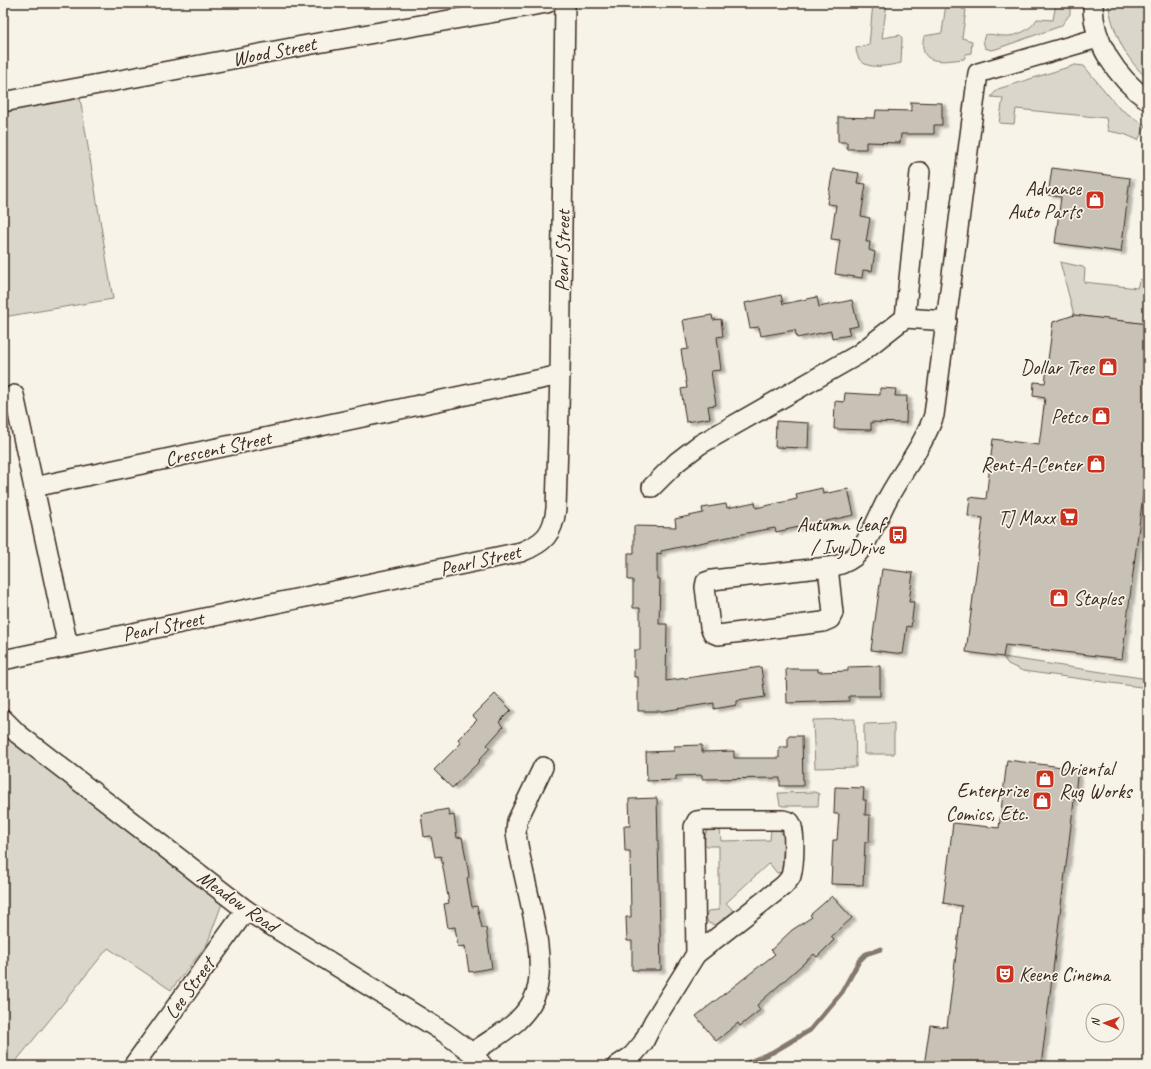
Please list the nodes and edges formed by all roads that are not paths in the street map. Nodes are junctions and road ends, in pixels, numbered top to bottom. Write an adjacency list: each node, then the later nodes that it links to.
1 (547, 3): 6 (street, Wood Street)
2 (565, 3): 10 (street, Pearl Street)
3 (1093, 3): 4 (street)
4 (1098, 38): 5 (street); 9 (street)
5 (1148, 100)
6 (3, 102)
7 (920, 172): 8 (street)
8 (905, 318): 9 (street); 13 (street)
9 (947, 321): 14 (street)
10 (560, 375): 12 (street, Crescent Street); 15 (street, Pearl Street)
11 (14, 395): 12 (street)
12 (34, 486): 15 (street)
13 (652, 487)
14 (828, 567): 14 (street)
15 (68, 646): 16 (street, Pearl Street)
16 (3, 660)
17 (3, 719): 19 (street, Meadow Road)
18 (543, 767): 21 (street)
19 (246, 910): 21 (street, Meadow Road); 22 (street, Lee Street)
20 (696, 954): 20 (street); 23 (street)
21 (477, 1059)
22 (135, 1065)
23 (617, 1066)

